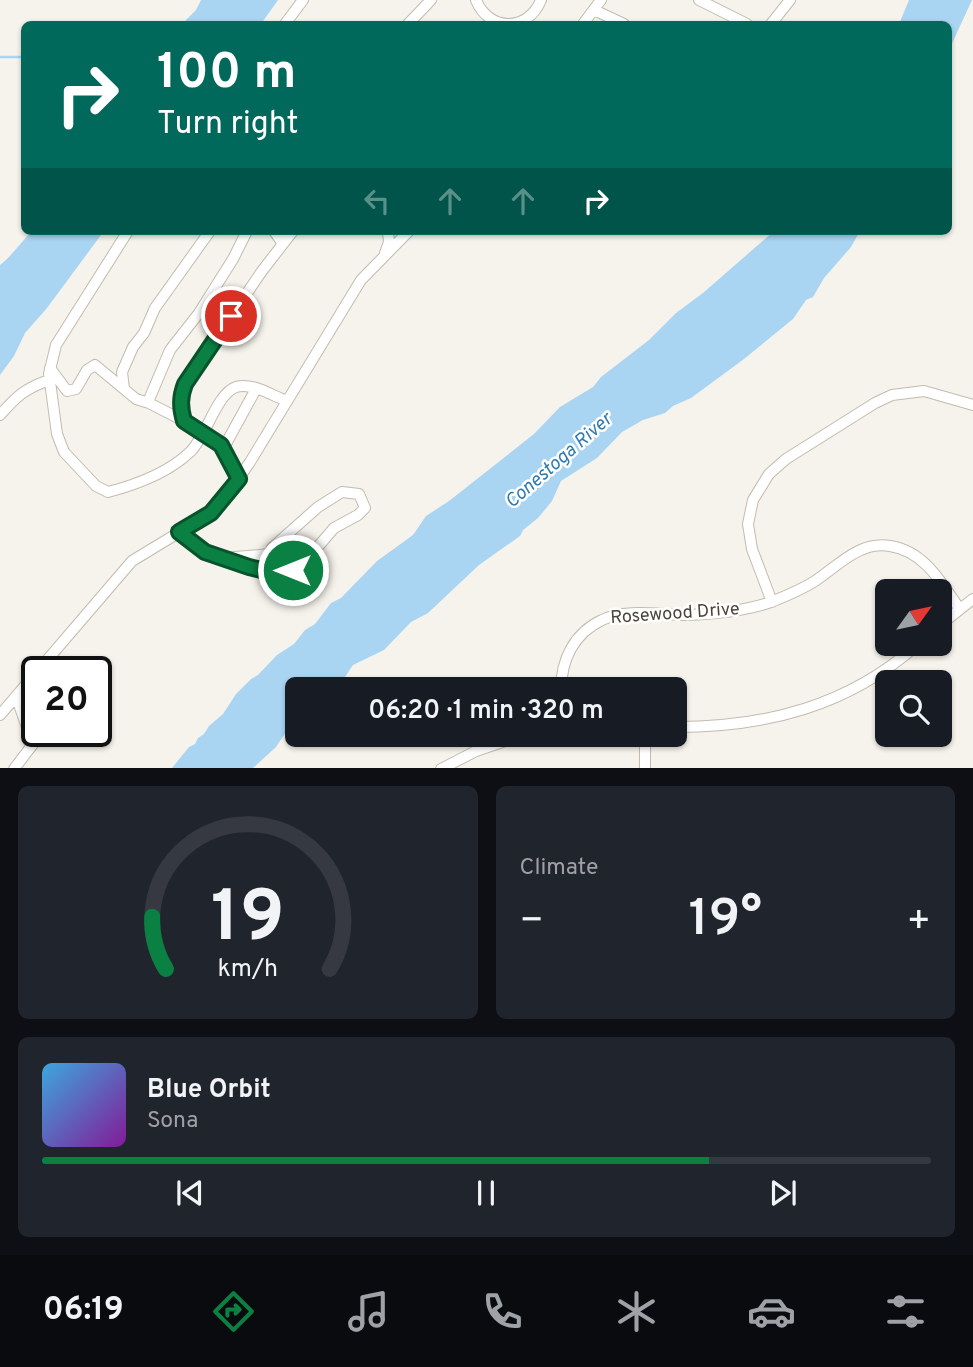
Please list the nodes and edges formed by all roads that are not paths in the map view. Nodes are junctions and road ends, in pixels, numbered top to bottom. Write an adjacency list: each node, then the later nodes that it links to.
1 (303, 0): 9 (street)
2 (431, 0): 10 (street)
3 (476, 0): 11 (street)
4 (541, 0): 12 (street)
5 (601, 0): 8 (street)
6 (699, 0): 15 (street)
7 (790, 0): 16 (street)
8 (594, 10): 13 (street); 14 (street)
9 (287, 21)
10 (411, 21)
11 (494, 21)
12 (522, 21)
13 (585, 21)
14 (618, 21)
15 (741, 21)
16 (773, 21)
17 (126, 235): 26 (street)
18 (207, 235): 28 (street)
19 (245, 235): 31 (street)
20 (277, 235): 24 (street)
21 (290, 235): 24 (street)
22 (388, 235): 25 (street)
23 (405, 235): 25 (street)
24 (283, 244): 34 (street)
25 (384, 257): 30 (street)
26 (50, 368): 27 (street); 28 (street)
27 (49, 380): 33 (street); 35 (street)
28 (124, 389): 31 (street)
29 (256, 389): 30 (street); 35 (street); 36 (street)
30 (287, 401): 37 (street)
31 (148, 402): 34 (street)
32 (973, 405): 41 (street)
33 (0, 415)
34 (184, 421): 35 (street)
35 (204, 434): 36 (street)
36 (223, 449): 37 (street)
37 (239, 479): 38 (street)
38 (179, 532): 39 (street); 46 (street)
39 (223, 558): 39 (street)
40 (973, 599): 42 (street)
41 (772, 602): 42 (street, Rosewood Drive); 45 (street, Rosewood Drive)
42 (959, 608): 43 (street)
43 (952, 614)
44 (901, 656): 48 (street)
45 (562, 677)
46 (16, 696): 47 (street); 51 (street)
47 (0, 715)
48 (687, 727)
49 (488, 747): 52 (street)
50 (645, 747): 53 (street)
51 (14, 768)
52 (441, 768)
53 (645, 768)

